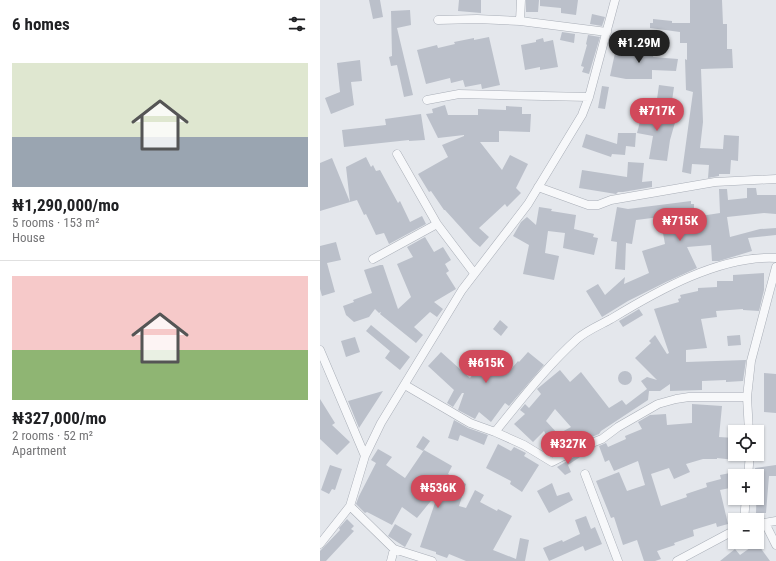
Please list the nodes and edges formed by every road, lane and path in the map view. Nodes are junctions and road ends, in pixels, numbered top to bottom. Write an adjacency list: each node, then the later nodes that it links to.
1 (521, 0): 4 (street)
2 (615, 0): 5 (street)
3 (438, 20): 4 (street)
4 (520, 21): 5 (street)
5 (607, 32): 6 (street)
6 (589, 97): 7 (street); 10 (street)
7 (427, 100)
8 (397, 154): 11 (street)
9 (776, 179): 10 (street)
10 (538, 187): 15 (street)
11 (437, 224): 13 (street); 15 (street)
12 (776, 258): 20 (street)
13 (373, 259)
14 (776, 267): 18 (street)
15 (474, 273): 17 (street)
16 (320, 350): 21 (street)
17 (405, 385): 20 (street); 21 (street)
18 (747, 397): 19 (street); 20 (street)
19 (749, 425)
20 (495, 432)
21 (365, 456): 23 (street)
22 (585, 474): 33 (street)
23 (350, 506): 28 (street); 30 (street)
24 (776, 521): 25 (street)
25 (764, 523)
26 (764, 527): 29 (street)
27 (728, 534): 34 (street)
28 (320, 544)
29 (776, 545)
30 (394, 549): 31 (street); 32 (street)
31 (391, 561)
32 (432, 561)
33 (618, 561)
34 (677, 561)

